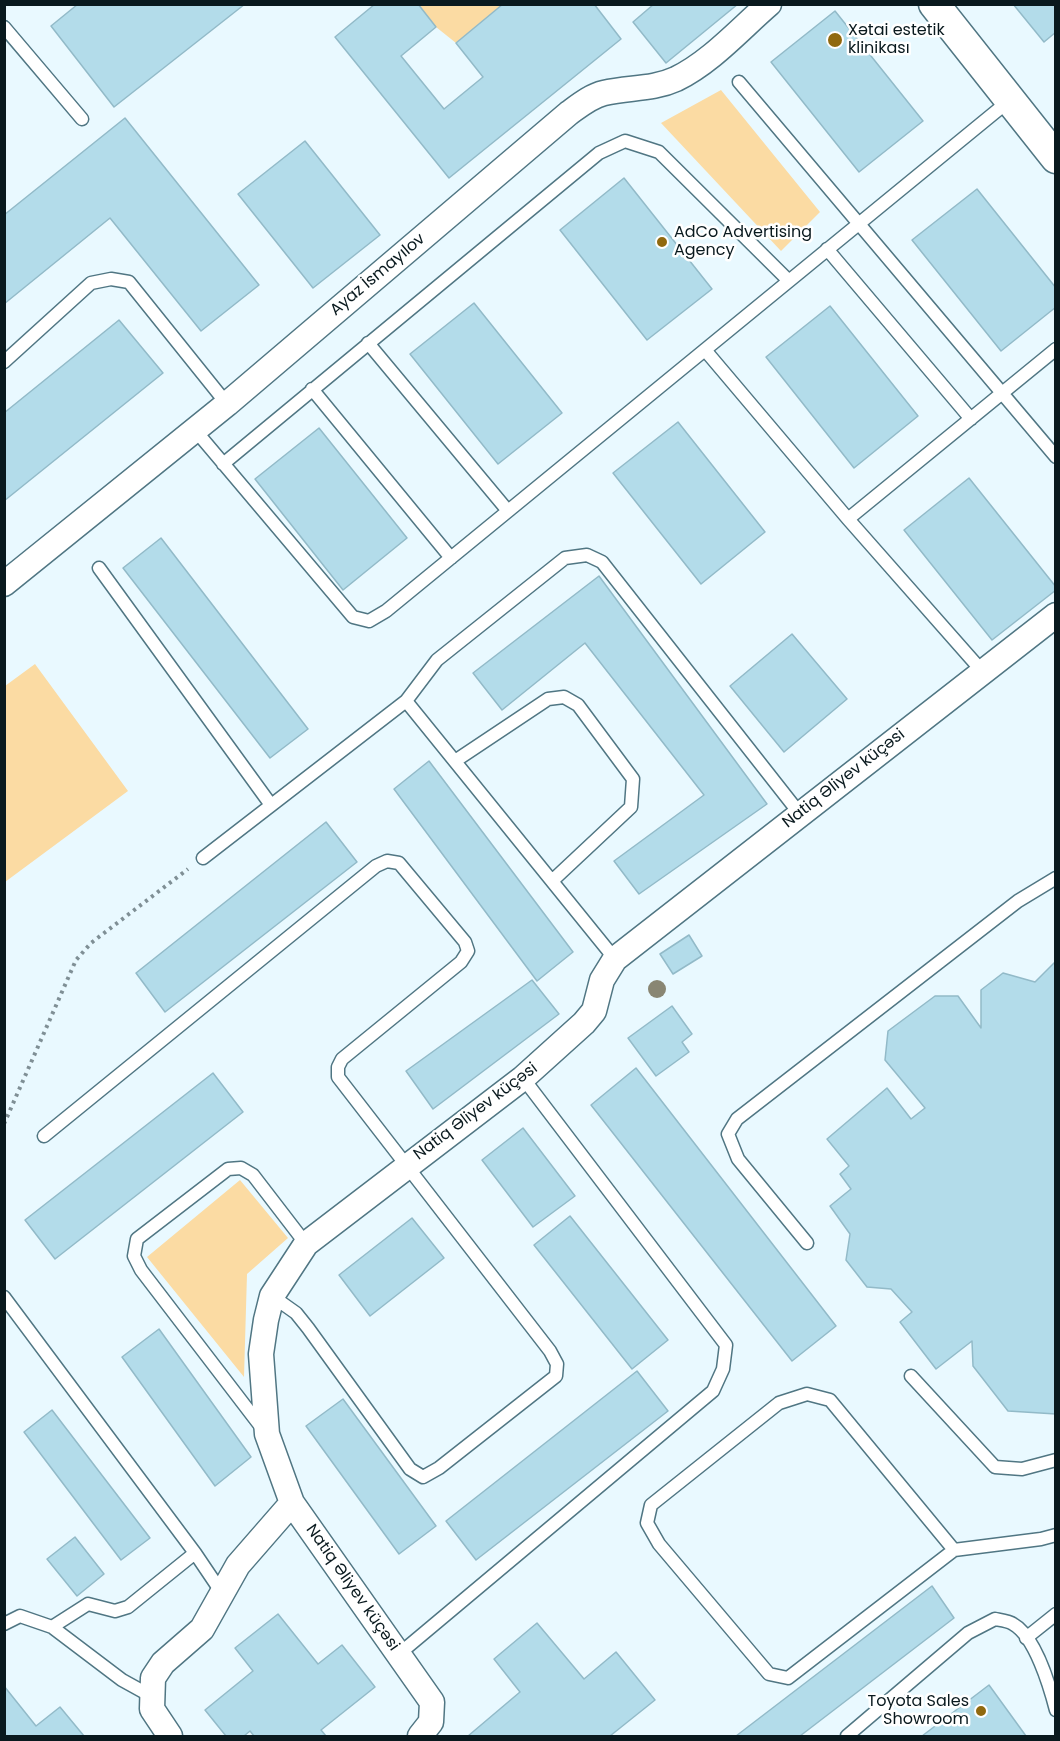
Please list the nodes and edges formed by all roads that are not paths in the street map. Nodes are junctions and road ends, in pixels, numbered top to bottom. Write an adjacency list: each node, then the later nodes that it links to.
1 (769, 4): 17 (street, Ayaz İsmayılov)
2 (934, 4): 5 (street)
3 (4, 27): 6 (lane)
4 (739, 82): 8 (lane)
5 (1010, 100): 7 (street); 8 (lane)
6 (82, 119)
7 (1056, 158)
8 (860, 223): 9 (lane); 16 (lane)
9 (826, 249): 10 (lane); 18 (lane)
10 (789, 281): 11 (lane); 12 (lane)
11 (369, 343): 15 (lane); 22 (lane)
12 (705, 350): 22 (lane); 23 (lane)
13 (1056, 350): 16 (lane)
14 (4, 362): 17 (lane)
15 (312, 389): 21 (lane); 24 (lane)
16 (1002, 394): 18 (lane); 20 (lane)
17 (227, 404): 19 (street, Ayaz İsmayılov)
18 (970, 419): 23 (lane)
19 (195, 430): 21 (lane); 26 (street, Ayaz İsmayılov)
20 (1056, 458)
21 (223, 464): 24 (lane)
22 (508, 512): 24 (lane)
23 (848, 519): 28 (lane)
24 (451, 558)
25 (99, 568): 31 (lane)
26 (6, 579)
27 (1056, 615): 28 (street, Natiq Əliyev küçəsi)
28 (982, 671): 32 (street, Natiq Əliyev küçəsi)
29 (406, 701): 30 (lane); 31 (lane); 32 (lane)
30 (455, 761): 35 (lane); 35 (lane)
31 (271, 806): 33 (lane)
32 (800, 814): 36 (street, Natiq Əliyev küçəsi)
33 (203, 858)
34 (1056, 878): 40 (lane)
35 (552, 881): 36 (lane)
36 (615, 959): 37 (street, Natiq Əliyev küçəsi)
37 (523, 1078): 39 (street, Natiq Əliyev küçəsi); 56 (lane)
38 (44, 1136): 39 (lane)
39 (406, 1165): 41 (street, Natiq Əliyev küçəsi); 42 (lane)
40 (807, 1243)
41 (306, 1244): 42 (street, Natiq Əliyev küçəsi); 45 (lane)
42 (272, 1296): 45 (street, Natiq Əliyev küçəsi)
43 (4, 1298): 50 (lane)
44 (911, 1376): 46 (lane)
45 (267, 1434): 47 (street, Natiq Əliyev küçəsi)
46 (1056, 1460)
47 (292, 1503): 51 (street); 56 (street, Natiq Əliyev küçəsi)
48 (1056, 1535): 49 (lane)
49 (954, 1550): 49 (lane)
50 (195, 1553): 51 (lane); 54 (lane)
51 (222, 1593): 57 (street)
52 (1056, 1614): 55 (lane)
53 (4, 1624): 54 (lane)
54 (52, 1627): 57 (lane)
55 (1026, 1638): 58 (lane); 61 (lane)
56 (399, 1654): 60 (street, Natiq Əliyev küçəsi)
57 (151, 1696): 59 (street)
58 (1056, 1710)
59 (170, 1737)
60 (420, 1737)
61 (847, 1737)

